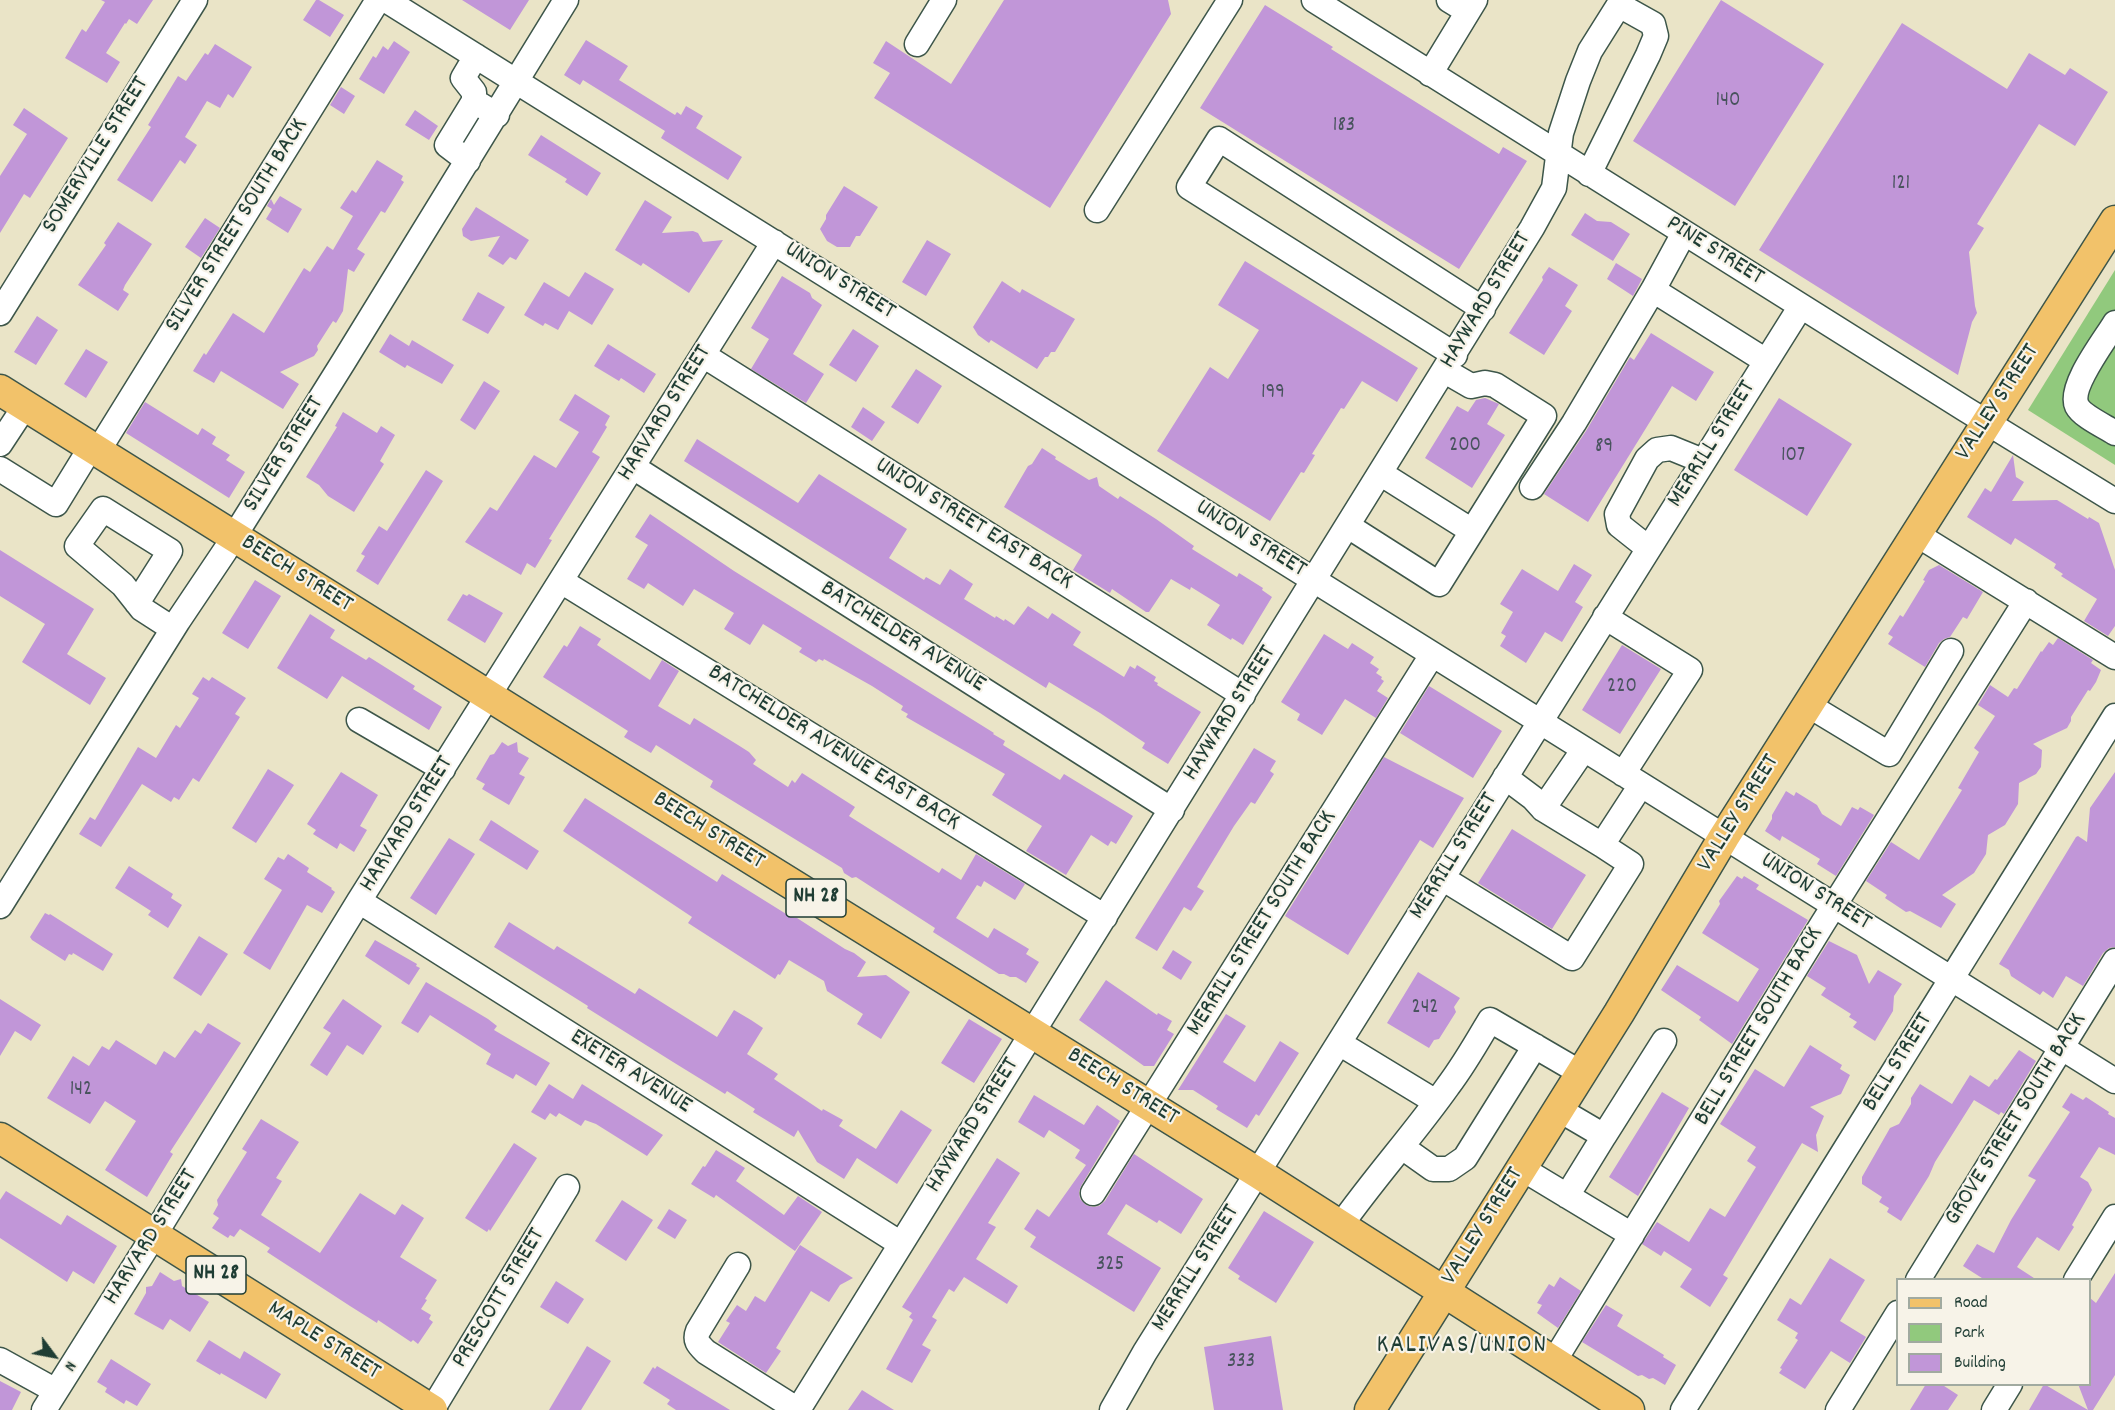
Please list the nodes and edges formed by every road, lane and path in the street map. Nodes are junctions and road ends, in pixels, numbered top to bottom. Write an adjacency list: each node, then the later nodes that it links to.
1 (195, 0): 26 (street, SOMERVILLE STREET)
2 (378, 0): 36 (street, SILVER STREET SOUTH BACK)
3 (386, 0): 11 (street, UNION STREET)
4 (566, 0): 13 (street, SILVER STREET)
5 (944, 0): 10 (street)
6 (1230, 0): 19 (street)
7 (1314, 0): 12 (street, PINE STREET)
8 (1621, 2): 16 (street, HAYWARD STREET); 18 (street)
9 (1464, 4): 12 (street)
10 (917, 44)
11 (476, 56): 13 (street, UNION STREET); 14 (street)
12 (1430, 74): 16 (street, PINE STREET)
13 (517, 82): 15 (street, SILVER STREET); 22 (street, UNION STREET)
14 (474, 101): 15 (street); 17 (street)
15 (497, 115): 17 (street, SILVER STREET)
16 (1558, 155): 18 (street, PINE STREET); 25 (street, HAYWARD STREET)
17 (468, 161): 46 (street, SILVER STREET)
18 (1589, 174): 21 (street, PINE STREET)
19 (1097, 210)
20 (2115, 221): 33 (main road, VALLEY STREET)
21 (1684, 233): 23 (street); 24 (street, PINE STREET)
22 (774, 242): 28 (street, HARVARD STREET); 48 (street, UNION STREET)
23 (1653, 290): 29 (street); 41 (street)
24 (1801, 306): 29 (street, MERRILL STREET); 33 (street, PINE STREET)
25 (1483, 309): 30 (street, HAYWARD STREET); 30 (street)
26 (0, 313)
27 (2115, 324): 34 (street)
28 (703, 355): 38 (street, HARVARD STREET); 57 (street, UNION STREET EAST BACK)
29 (1766, 361): 37 (street, MERRILL STREET)
30 (1450, 363): 40 (street, HAYWARD STREET); 44 (street)
31 (0, 390): 32 (main road, BEECH STREET / NH 28)
32 (25, 406): 35 (street); 36 (main road, BEECH STREET / NH 28)
33 (1986, 422): 42 (street, PINE STREET); 45 (main road, VALLEY STREET)
34 (2115, 433)
35 (0, 444)
36 (94, 449): 39 (street, SILVER STREET SOUTH BACK); 46 (main road, BEECH STREET / NH 28)
37 (1703, 461): 47 (street, MERRILL STREET); 47 (street)
38 (633, 467): 49 (street, HARVARD STREET); 68 (street, BATCHELDER AVENUE)
39 (0, 469)
40 (1380, 473): 43 (street, HAYWARD STREET); 44 (street)
41 (1532, 488)
42 (2115, 501)
43 (1348, 526): 44 (street); 48 (street, HAYWARD STREET)
44 (1472, 531)
45 (1916, 534): 50 (street); 59 (main road, VALLEY STREET)
46 (234, 537): 53 (street, SILVER STREET); 58 (main road, BEECH STREET / NH 28)
47 (1648, 548): 52 (street, MERRILL STREET)
48 (1314, 580): 55 (street, UNION STREET); 57 (street, HAYWARD STREET)
49 (561, 581): 58 (street, HARVARD STREET); 75 (street, BATCHELDER AVENUE EAST BACK)
50 (2026, 601): 56 (street); 74 (street, BELL STREET SOUTH BACK)
51 (137, 603): 53 (street)
52 (1605, 618): 62 (street, MERRILL STREET); 66 (street)
53 (173, 628): 73 (street, SILVER STREET)
54 (1951, 651): 59 (street)
55 (1432, 654): 62 (street, UNION STREET); 86 (street, MERRILL STREET SOUTH BACK)
56 (2115, 657)
57 (1243, 695): 68 (street, HAYWARD STREET)
58 (489, 696): 64 (street, HARVARD STREET); 78 (main road, BEECH STREET / NH 28)
59 (1808, 705): 69 (main road, VALLEY STREET)
60 (2115, 716): 77 (street, BELL STREET)
61 (359, 720): 64 (street)
62 (1539, 721): 63 (street, UNION STREET); 65 (street, MERRILL STREET)
63 (1584, 749): 66 (street, UNION STREET); 67 (street)
64 (443, 769): 72 (street, HARVARD STREET)
65 (1505, 777): 67 (street); 71 (street, MERRILL STREET)
66 (1632, 779): 69 (street, UNION STREET); 70 (street)
67 (1543, 809): 70 (street)
68 (1172, 810): 75 (street, HAYWARD STREET)
69 (1725, 837): 74 (street, UNION STREET); 83 (main road, VALLEY STREET)
70 (1602, 845): 71 (street)
71 (1442, 878): 80 (street, MERRILL STREET)
72 (359, 901): 99 (street, HARVARD STREET); 100 (street, EXETER AVENUE)
73 (0, 906)
74 (1834, 906): 77 (street, UNION STREET); 98 (street, BELL STREET SOUTH BACK)
75 (1105, 917): 78 (street, HAYWARD STREET)
76 (2115, 961): 82 (street, GROVE STREET SOUTH BACK)
77 (1952, 979): 82 (street, UNION STREET); 115 (street, BELL STREET)
78 (1033, 1032): 86 (main road, BEECH STREET / NH 28); 100 (street, HAYWARD STREET)
79 (1664, 1041): 88 (street)
80 (1339, 1043): 85 (street); 92 (street, MERRILL STREET)
81 (1534, 1046): 83 (street); 85 (street); 90 (street)
82 (2061, 1047): 84 (street, UNION STREET); 102 (street, GROVE STREET SOUTH BACK)
83 (1581, 1073): 87 (main road, VALLEY STREET)
84 (2115, 1081)
85 (1436, 1102): 90 (street)
86 (1150, 1105): 92 (main road, BEECH STREET / NH 28); 94 (street, MERRILL STREET SOUTH BACK)
87 (1558, 1109): 88 (street); 91 (main road, VALLEY STREET)
88 (1604, 1137): 95 (street)
89 (0, 1138): 99 (main road, MAPLE STREET / NH 28)
90 (1402, 1147): 97 (street)
91 (1521, 1168): 95 (street); 104 (main road, VALLEY STREET)
92 (1258, 1173): 97 (main road, BEECH STREET / NH 28); 113 (street, MERRILL STREET)
93 (567, 1187): 111 (street, PRESCOTT STREET)
94 (1093, 1193)
95 (1567, 1196): 98 (street)
96 (2115, 1217): 103 (street)
97 (1341, 1225): 104 (main road, BEECH STREET / NH 28)
98 (1632, 1235): 107 (street, BELL STREET SOUTH BACK)
99 (153, 1236): 109 (street, HARVARD STREET); 111 (main road, MAPLE STREET / NH 28)
100 (901, 1244): 112 (street, HAYWARD STREET)
101 (738, 1265): 112 (street)
102 (1919, 1278)
103 (2077, 1278)
104 (1444, 1292): 107 (main road, BEECH STREET / NH 28); 110 (main road, VALLEY STREET)
105 (1896, 1317): 116 (street)
106 (0, 1360): 109 (street)
107 (1553, 1363): 114 (main road, BEECH STREET / NH 28)
108 (2009, 1386): 117 (street)
109 (50, 1400)
110 (1371, 1409)
111 (432, 1410)
112 (798, 1410)
113 (1112, 1410)
114 (1629, 1410)
115 (1683, 1410)
116 (1838, 1410)
117 (1994, 1410)

